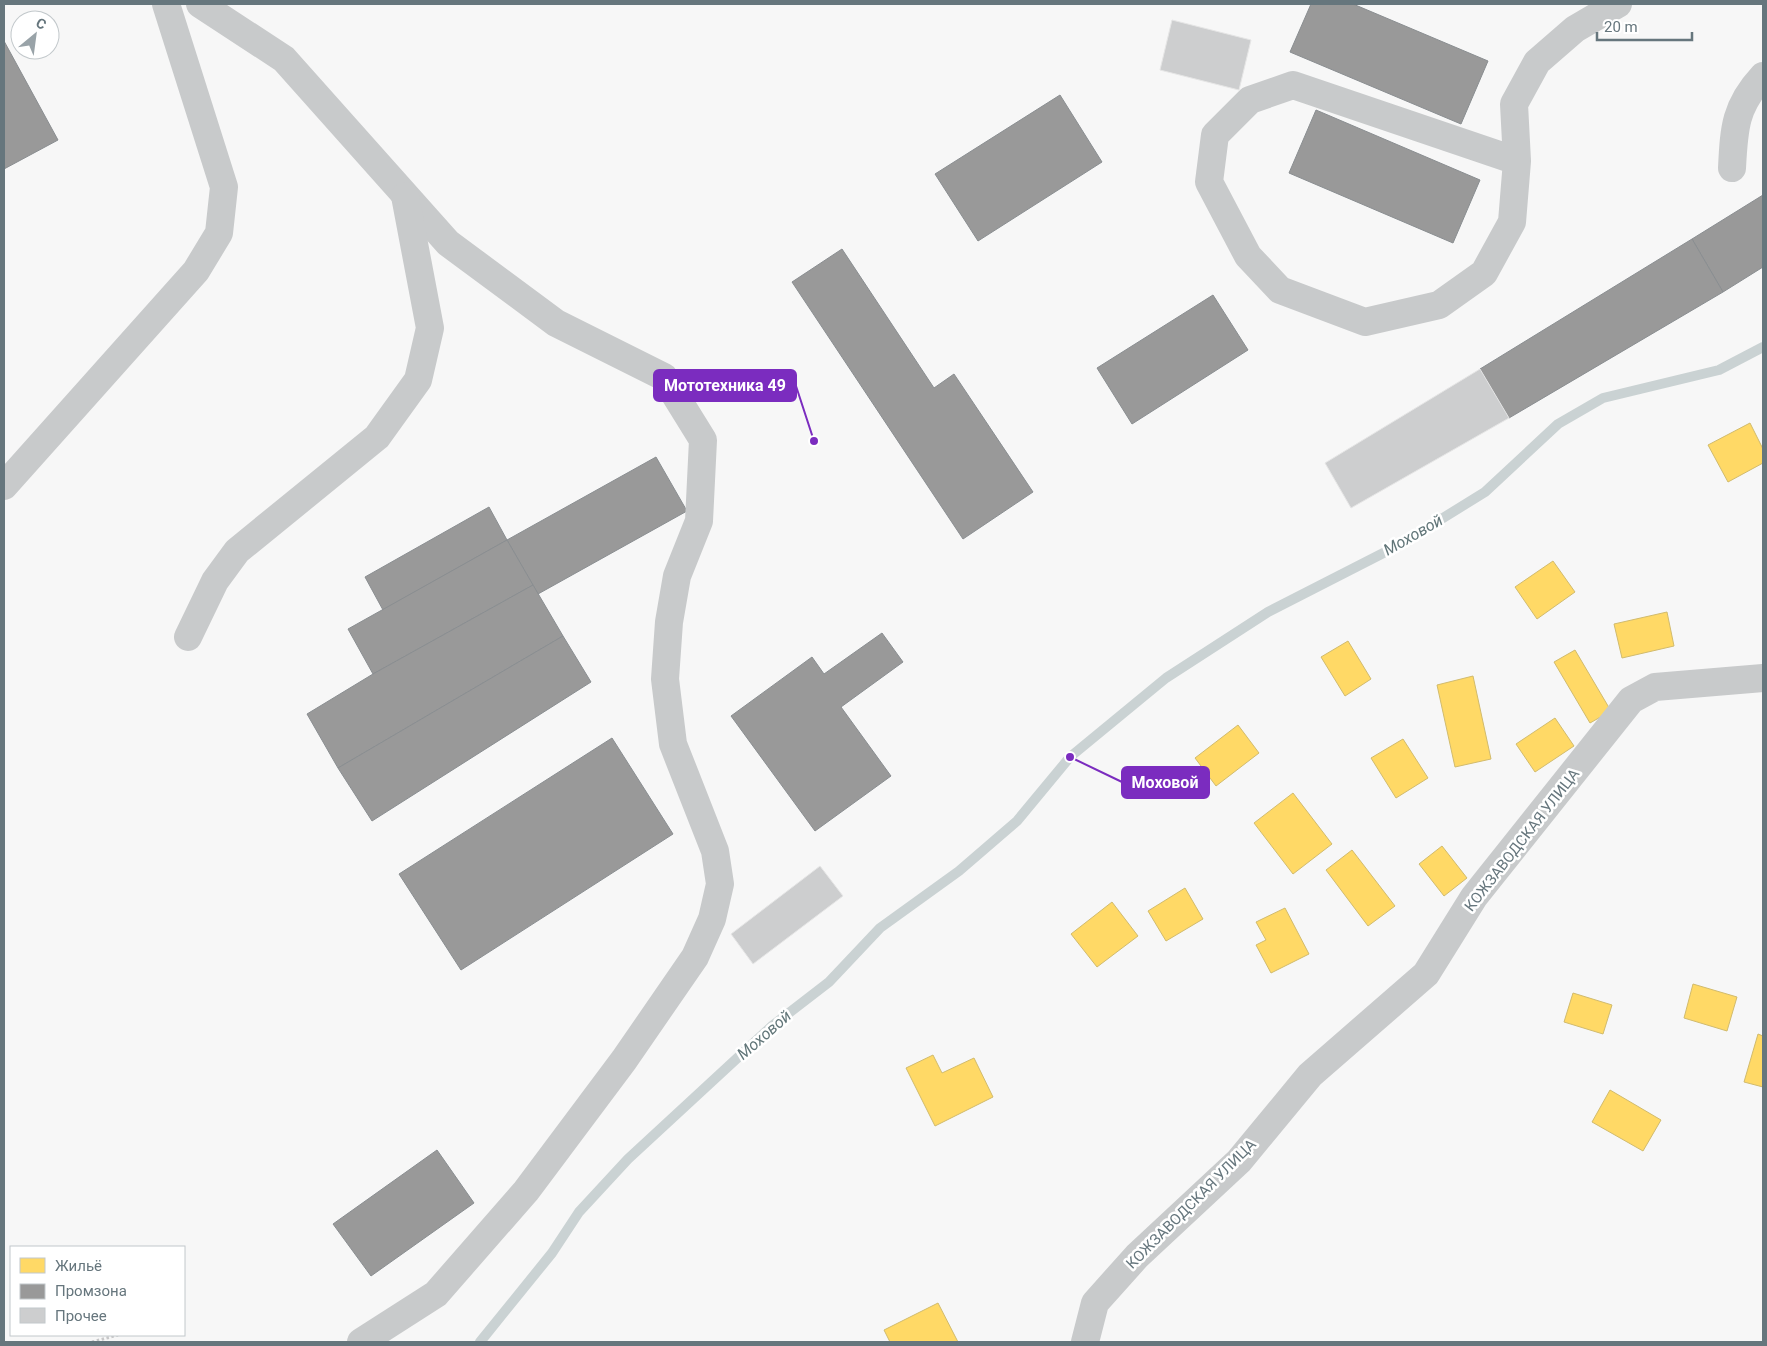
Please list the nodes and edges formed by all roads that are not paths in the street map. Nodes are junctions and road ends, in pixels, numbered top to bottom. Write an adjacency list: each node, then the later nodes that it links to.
1 (166, 4): 8 (street)
2 (200, 4): 7 (street)
3 (1618, 4): 5 (street)
4 (1763, 76): 6 (street)
5 (1517, 160): 5 (street)
6 (1732, 168)
7 (404, 194): 9 (street); 11 (street)
8 (4, 486)
9 (188, 637)
10 (1763, 678): 12 (street, КОЖЗАВОДСКАЯ УЛИЦА)
11 (361, 1342)
12 (1085, 1342)

